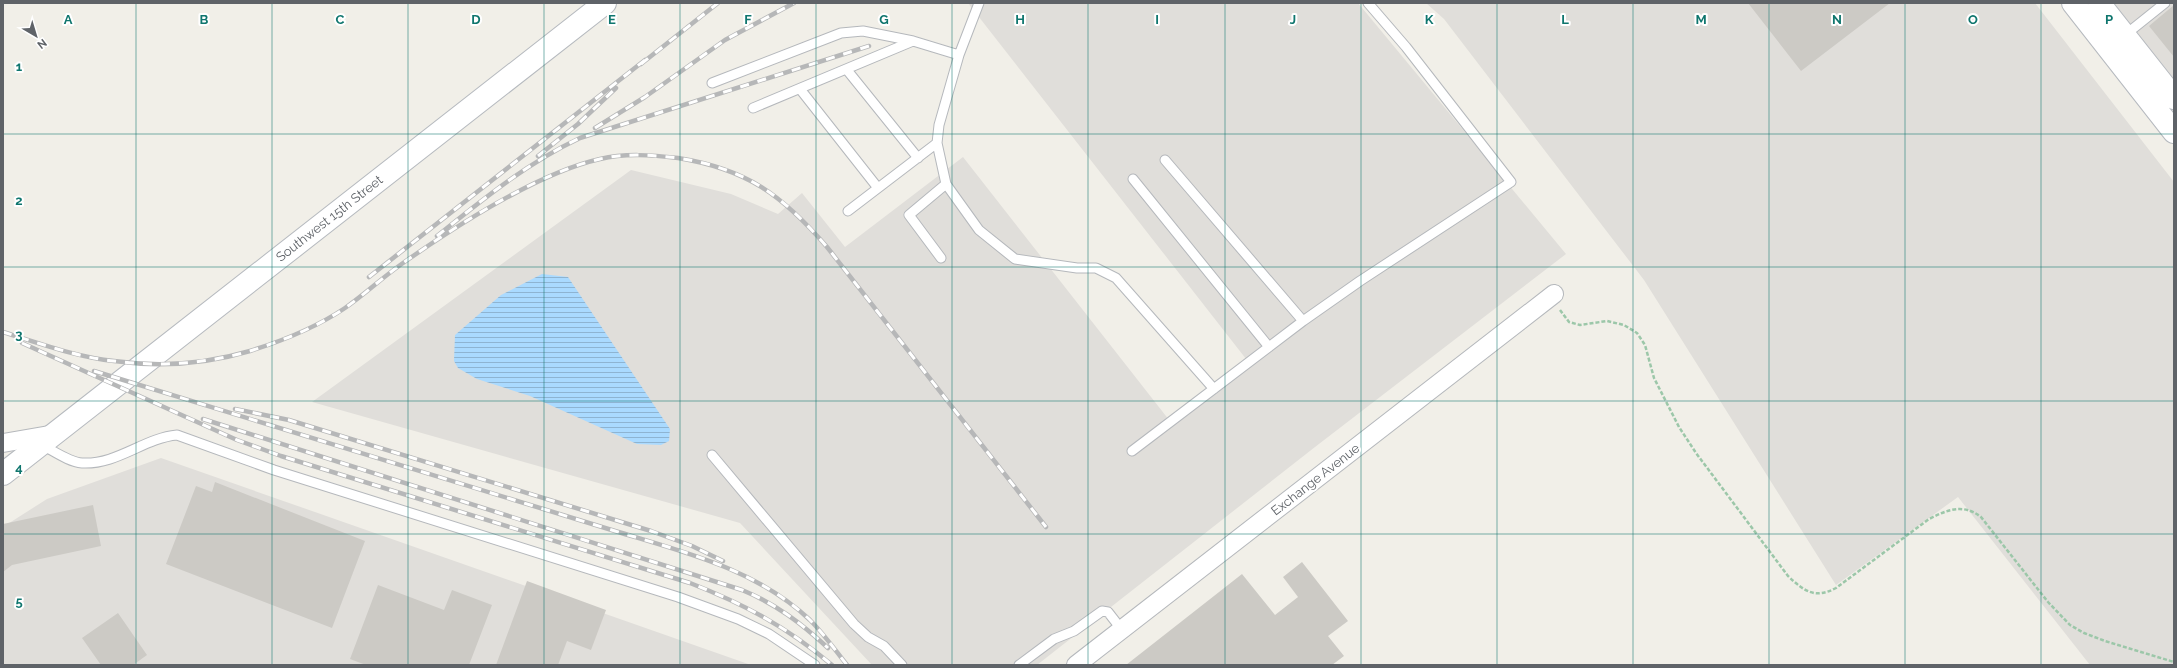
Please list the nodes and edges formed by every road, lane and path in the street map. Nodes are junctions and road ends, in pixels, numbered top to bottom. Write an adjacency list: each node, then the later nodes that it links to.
1 (605, 3): 28 (main road, Southwest 15th Street)
2 (979, 3): 9 (lane)
3 (1368, 3): 25 (lane)
4 (2073, 3): 13 (main road)
5 (2099, 3): 7 (main road)
6 (2165, 3): 7 (lane)
7 (2124, 35): 13 (main road)
8 (913, 41): 9 (lane); 10 (lane); 11 (lane)
9 (959, 54): 16 (lane)
10 (847, 70): 12 (lane); 17 (lane)
11 (712, 83)
12 (800, 90): 14 (lane); 21 (lane)
13 (2165, 90): 15 (main road)
14 (753, 108)
15 (2174, 132)
16 (938, 143): 17 (lane); 20 (lane)
17 (918, 158): 21 (lane)
18 (1165, 160): 25 (lane)
19 (1133, 179): 26 (lane)
20 (946, 184): 23 (lane); 27 (lane)
21 (878, 188): 22 (lane)
22 (848, 211)
23 (941, 258)
24 (1552, 296): 33 (street, Exchange Avenue); 34 (path)
25 (1302, 321): 26 (lane)
26 (1269, 347): 27 (lane)
27 (1214, 388): 30 (lane)
28 (48, 439): 29 (street, Southwest 15th Street); 32 (main road, Southwest 15th Street); 35 (lane)
29 (3, 443)
30 (1132, 451)
31 (712, 455): 36 (lane)
32 (3, 474)
33 (1122, 630): 37 (lane); 38 (street, Exchange Avenue)
34 (2174, 662)
35 (815, 665)
36 (902, 665)
37 (1019, 665)
38 (1076, 665)

